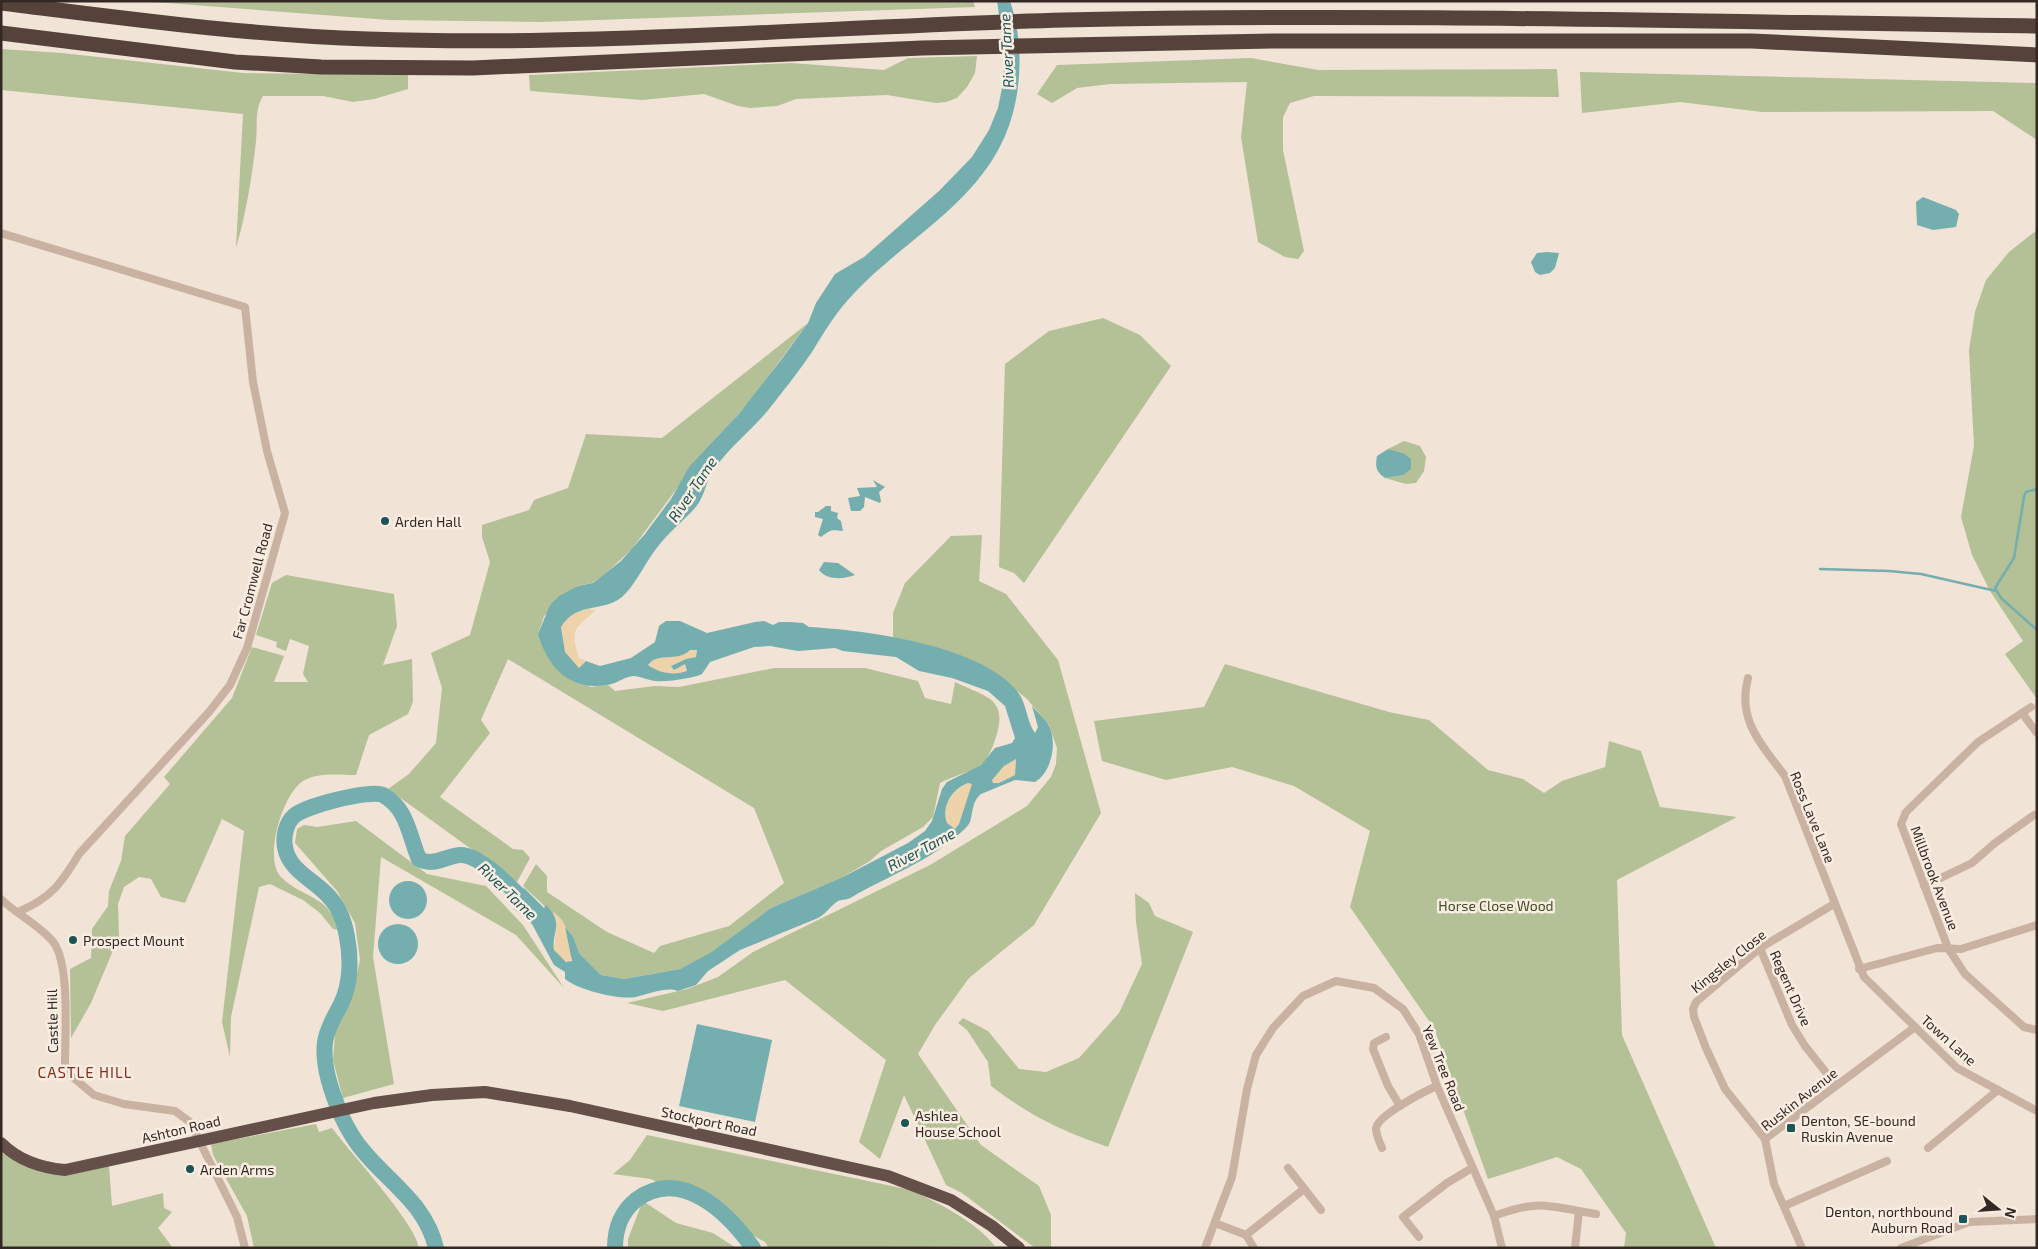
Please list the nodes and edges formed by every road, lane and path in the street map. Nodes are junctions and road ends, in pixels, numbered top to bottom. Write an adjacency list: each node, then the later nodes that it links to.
1 (1, 3): 2 (highway)
2 (2037, 26)
3 (1, 33): 4 (highway)
4 (2037, 55)
5 (1, 233): 14 (street, Far Cromwell Road)
6 (1748, 678): 13 (street, Ross Lave Lane)
7 (2031, 707): 8 (street, Millbrook Avenue)
8 (2022, 713): 9 (street); 11 (street, Millbrook Avenue)
9 (2037, 733)
10 (2034, 815): 11 (street)
11 (1924, 886): 17 (street, Millbrook Avenue)
12 (1, 899): 14 (street, Castle Hill)
13 (1834, 904): 16 (street, Kingsley Close); 18 (street, Ross Lave Lane)
14 (18, 912): 28 (street, Castle Hill)
15 (2037, 924): 17 (street)
16 (1760, 948): 22 (street, Regent Drive); 29 (street, Kingsley Close)
17 (1948, 948): 18 (street); 20 (street, Millbrook Avenue)
18 (1859, 969): 19 (street, Town Lane)
19 (1915, 1027): 22 (street, Ruskin Avenue); 24 (street, Town Lane)
20 (2037, 1030)
21 (1386, 1037): 26 (street)
22 (1836, 1085): 29 (street, Ruskin Avenue)
23 (1437, 1086): 26 (street); 35 (street, Yew Tree Road); 43 (street, Yew Tree Road)
24 (1998, 1090): 27 (street, Town Lane); 32 (street)
25 (374, 1103): 28 (highway, Ashton Road); 47 (highway, Stockport Road)
26 (1400, 1106): 31 (street)
27 (2037, 1111)
28 (199, 1140): 30 (highway, Ashton Road); 46 (street)
29 (1765, 1140): 37 (street, Ruskin Avenue)
30 (1, 1143)
31 (1382, 1148)
32 (1928, 1148)
33 (1887, 1161): 37 (street)
34 (1288, 1168): 36 (street)
35 (1472, 1168): 41 (street, Yew Tree Road); 45 (street)
36 (1304, 1189): 38 (street); 44 (street)
37 (1784, 1206): 52 (street, Ruskin Avenue)
38 (1322, 1210)
39 (1579, 1211): 40 (street); 41 (street); 51 (street)
40 (1596, 1214)
41 (1494, 1216): 50 (street, Yew Tree Road)
42 (2037, 1219): 53 (street)
43 (1215, 1223): 44 (street); 48 (street, Yew Tree Road)
44 (1246, 1236): 49 (street)
45 (1419, 1237)
46 (245, 1248)
47 (1019, 1248)
48 (1205, 1248)
49 (1254, 1248)
50 (1502, 1248)
51 (1575, 1248)
52 (1802, 1248)
53 (1901, 1248)

